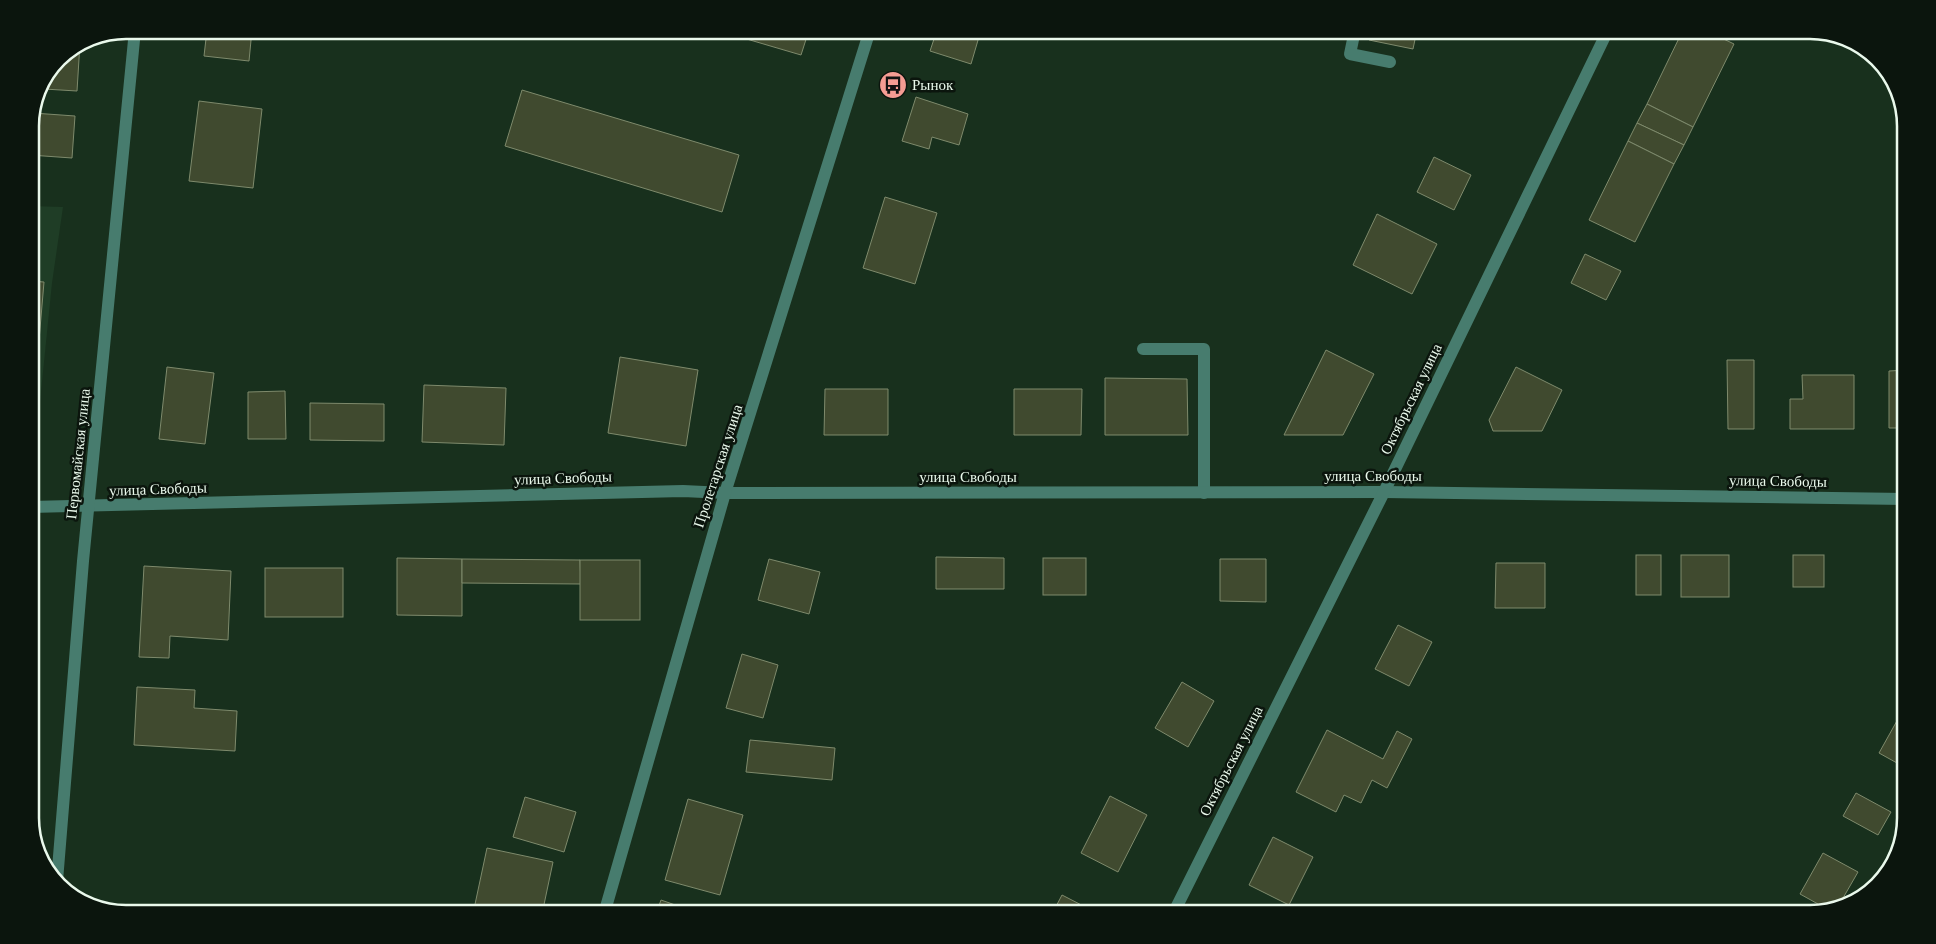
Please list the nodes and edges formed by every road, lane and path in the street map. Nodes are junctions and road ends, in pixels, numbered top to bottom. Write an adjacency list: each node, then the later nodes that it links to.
1 (134, 39): 12 (street, Первомайская улица)
2 (867, 39): 8 (street, Пролетарская улица)
3 (1353, 39): 5 (street)
4 (1604, 39): 7 (street, Октябрьская улица)
5 (1390, 62)
6 (1143, 349): 9 (street)
7 (1384, 492): 9 (street, улица Свободы); 10 (street, улица Свободы); 15 (street, Октябрьская улица)
8 (725, 493): 9 (street, улица Свободы); 12 (street, улица Свободы); 14 (street, Пролетарская улица)
9 (1204, 493)
10 (1897, 499)
11 (39, 507): 12 (street, улица Свободы)
12 (90, 507): 13 (street, Первомайская улица)
13 (58, 873)
14 (607, 905)
15 (1178, 905)

